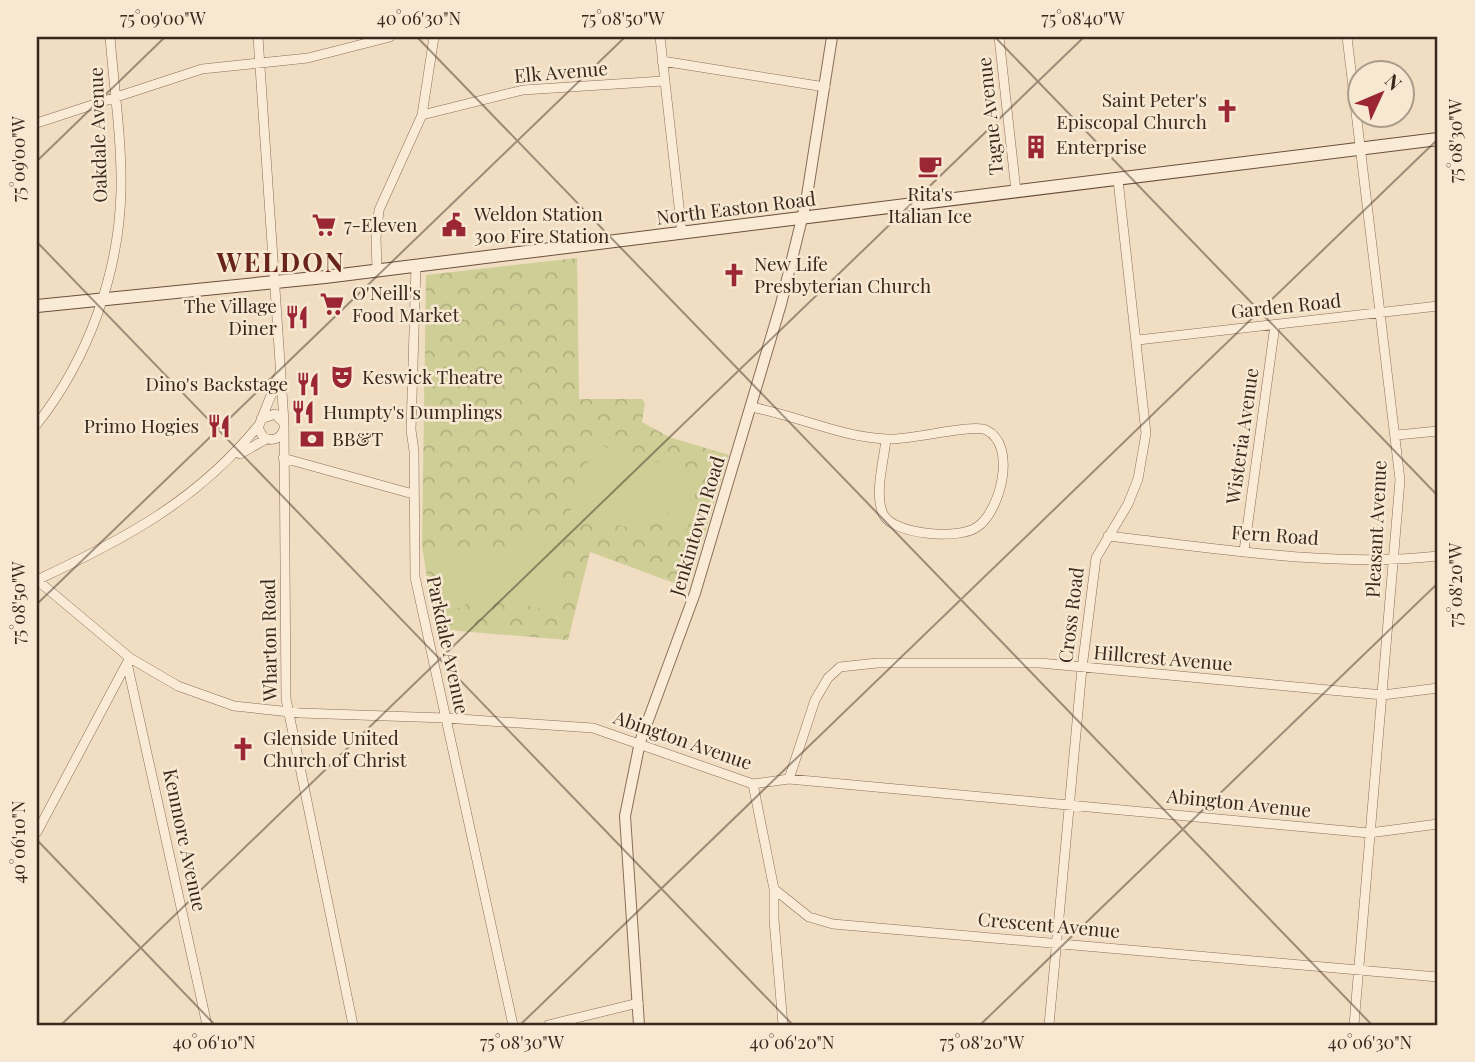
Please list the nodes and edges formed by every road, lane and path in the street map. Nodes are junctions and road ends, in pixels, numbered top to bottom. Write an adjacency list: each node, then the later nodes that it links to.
1 (110, 37): 13 (street, Oakdale Avenue)
2 (258, 37): 10 (street, Wharton Road)
3 (390, 37): 10 (street)
4 (434, 37): 14 (street)
5 (660, 37): 9 (street)
6 (832, 37): 12 (street, Jenkintown Road)
7 (999, 37): 19 (street, Tague Avenue)
8 (1350, 37): 17 (street, Pleasant Avenue)
9 (662, 61): 11 (street); 12 (street)
10 (260, 62): 13 (street); 24 (street, Wharton Road)
11 (663, 81): 14 (street, Elk Avenue); 21 (street)
12 (825, 88): 20 (street, Jenkintown Road)
13 (115, 99): 15 (street); 25 (street, Oakdale Avenue)
14 (422, 115): 23 (street)
15 (37, 123)
16 (1438, 139): 17 (main road, North Easton Road)
17 (1360, 148): 18 (main road, North Easton Road); 28 (street, Pleasant Avenue)
18 (1118, 180): 19 (main road, North Easton Road); 30 (street, Cross Road)
19 (1016, 191): 20 (main road, North Easton Road)
20 (802, 219): 21 (main road, North Easton Road); 32 (street, Jenkintown Road)
21 (682, 233): 22 (main road, North Easton Road)
22 (416, 266): 23 (main road, North Easton Road); 42 (street, Parkdale Avenue)
23 (377, 269): 24 (main road, North Easton Road)
24 (276, 281): 25 (main road, North Easton Road); 31 (street, Wharton Road)
25 (103, 298): 26 (main road, North Easton Road); 34 (street, Oakdale Avenue)
26 (37, 306)
27 (1438, 306): 28 (street, Garden Road)
28 (1381, 313): 29 (street, Garden Road); 37 (street, Pleasant Avenue)
29 (1275, 325): 30 (street, Garden Road); 44 (street, Wisteria Avenue)
30 (1138, 340): 43 (street, Cross Road)
31 (280, 370): 33 (street); 35 (street, Wharton Road)
32 (751, 407): 38 (street); 54 (street, Jenkintown Road)
33 (260, 422): 35 (street); 39 (street); 41 (street)
34 (37, 424)
35 (284, 425): 39 (street); 40 (street, Wharton Road)
36 (1438, 431): 37 (street)
37 (1397, 435): 46 (street, Pleasant Avenue)
38 (886, 439): 38 (street)
39 (268, 440): 40 (street); 41 (street)
40 (283, 457): 42 (street); 52 (street, Wharton Road)
41 (222, 467): 47 (street)
42 (413, 494): 53 (street, Parkdale Avenue)
43 (1108, 536): 44 (street, Fern Road); 49 (street, Cross Road)
44 (1244, 551): 46 (street, Fern Road)
45 (1438, 556): 46 (street, Fern Road)
46 (1393, 561): 51 (street, Pleasant Avenue)
47 (37, 580): 48 (street, Abington Avenue)
48 (128, 660): 52 (street, Abington Avenue); 59 (street); 66 (street, Kenmore Avenue)
49 (1082, 668): 51 (street, Hillcrest Avenue); 55 (street, Hillcrest Avenue); 57 (street, Cross Road)
50 (1438, 688): 51 (street, Hillcrest Avenue)
51 (1383, 695): 60 (street, Pleasant Avenue)
52 (289, 712): 53 (street, Abington Avenue); 67 (street, Wharton Road)
53 (445, 718): 54 (street, Abington Avenue); 68 (street, Parkdale Avenue)
54 (640, 742): 56 (street, Abington Avenue); 65 (street, Jenkintown Road)
55 (789, 779): 56 (street, Abington Avenue); 57 (street, Abington Avenue)
56 (753, 784): 61 (street)
57 (1069, 804): 60 (street, Abington Avenue); 62 (street, Cross Road)
58 (1438, 824): 60 (street, Abington Avenue)
59 (37, 832)
60 (1369, 833): 63 (street, Pleasant Avenue)
61 (774, 889): 62 (street, Crescent Avenue); 71 (street)
62 (1055, 943): 63 (street, Crescent Avenue); 72 (street, Cross Road)
63 (1359, 971): 64 (street, Crescent Avenue); 73 (street, Pleasant Avenue)
64 (1438, 977)
65 (638, 1003): 69 (street); 70 (street, Jenkintown Road)
66 (207, 1025)
67 (353, 1025)
68 (513, 1025)
69 (548, 1025)
70 (639, 1025)
71 (783, 1025)
72 (1049, 1025)
73 (1354, 1025)

